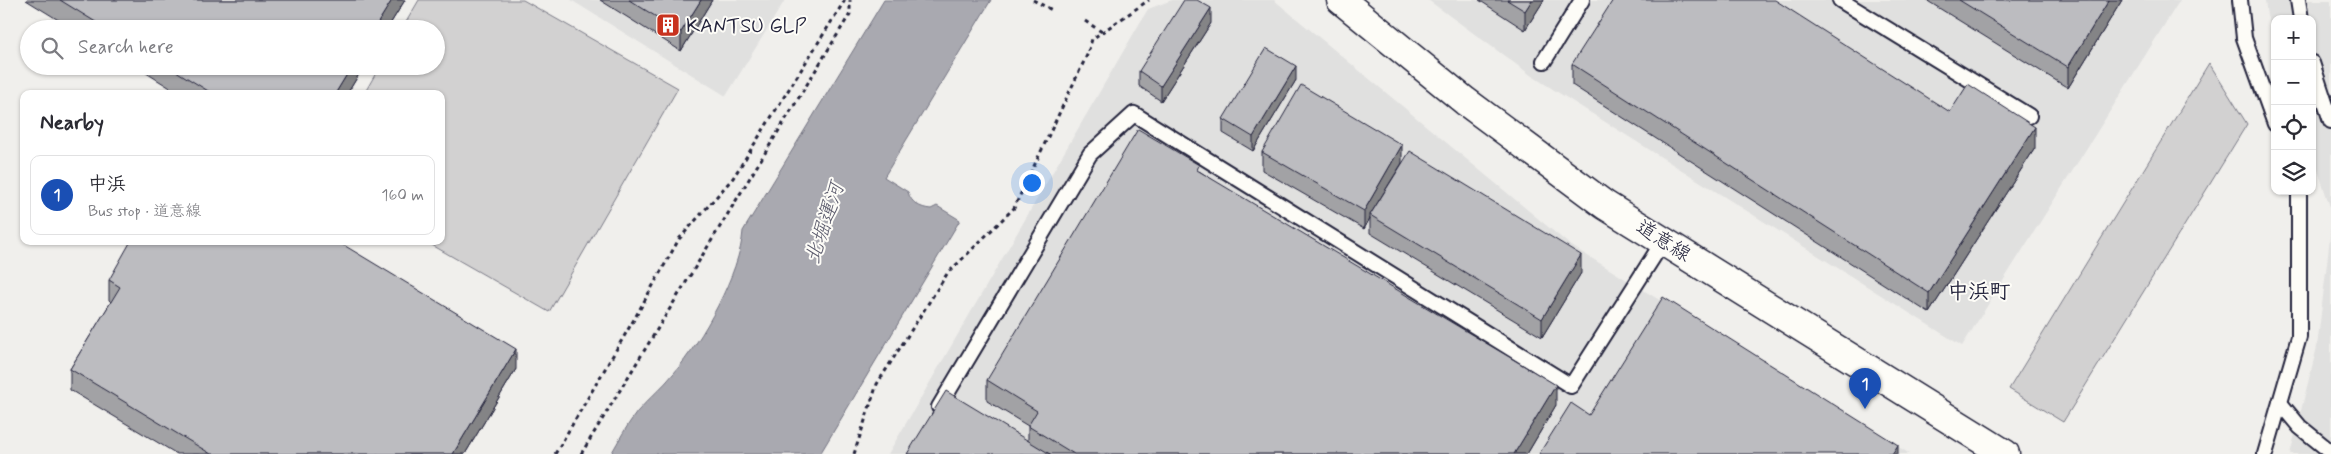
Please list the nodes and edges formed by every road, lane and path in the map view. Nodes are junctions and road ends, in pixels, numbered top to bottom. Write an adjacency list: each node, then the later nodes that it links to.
1 (845, 0): 24 (path)
2 (850, 0): 25 (path)
3 (1033, 0): 10 (path)
4 (1148, 0): 13 (path)
5 (1341, 0): 20 (street, 道意線)
6 (1582, 0): 14 (lane)
7 (1840, 0): 17 (lane)
8 (2240, 0): 16 (lane)
9 (2298, 0): 11 (lane)
10 (1052, 10)
11 (2300, 15)
12 (1085, 21): 13 (path)
13 (1102, 32): 26 (path)
14 (1544, 61)
15 (2316, 75): 18 (lane)
16 (2271, 113)
17 (2029, 116)
18 (2331, 121)
19 (2299, 195): 21 (lane)
20 (1664, 240): 22 (lane); 27 (street, 道意線)
21 (2280, 403): 23 (lane); 28 (lane)
22 (931, 420)
23 (2331, 452)
24 (555, 454)
25 (581, 454)
26 (854, 454)
27 (2005, 454)
28 (2265, 454)

